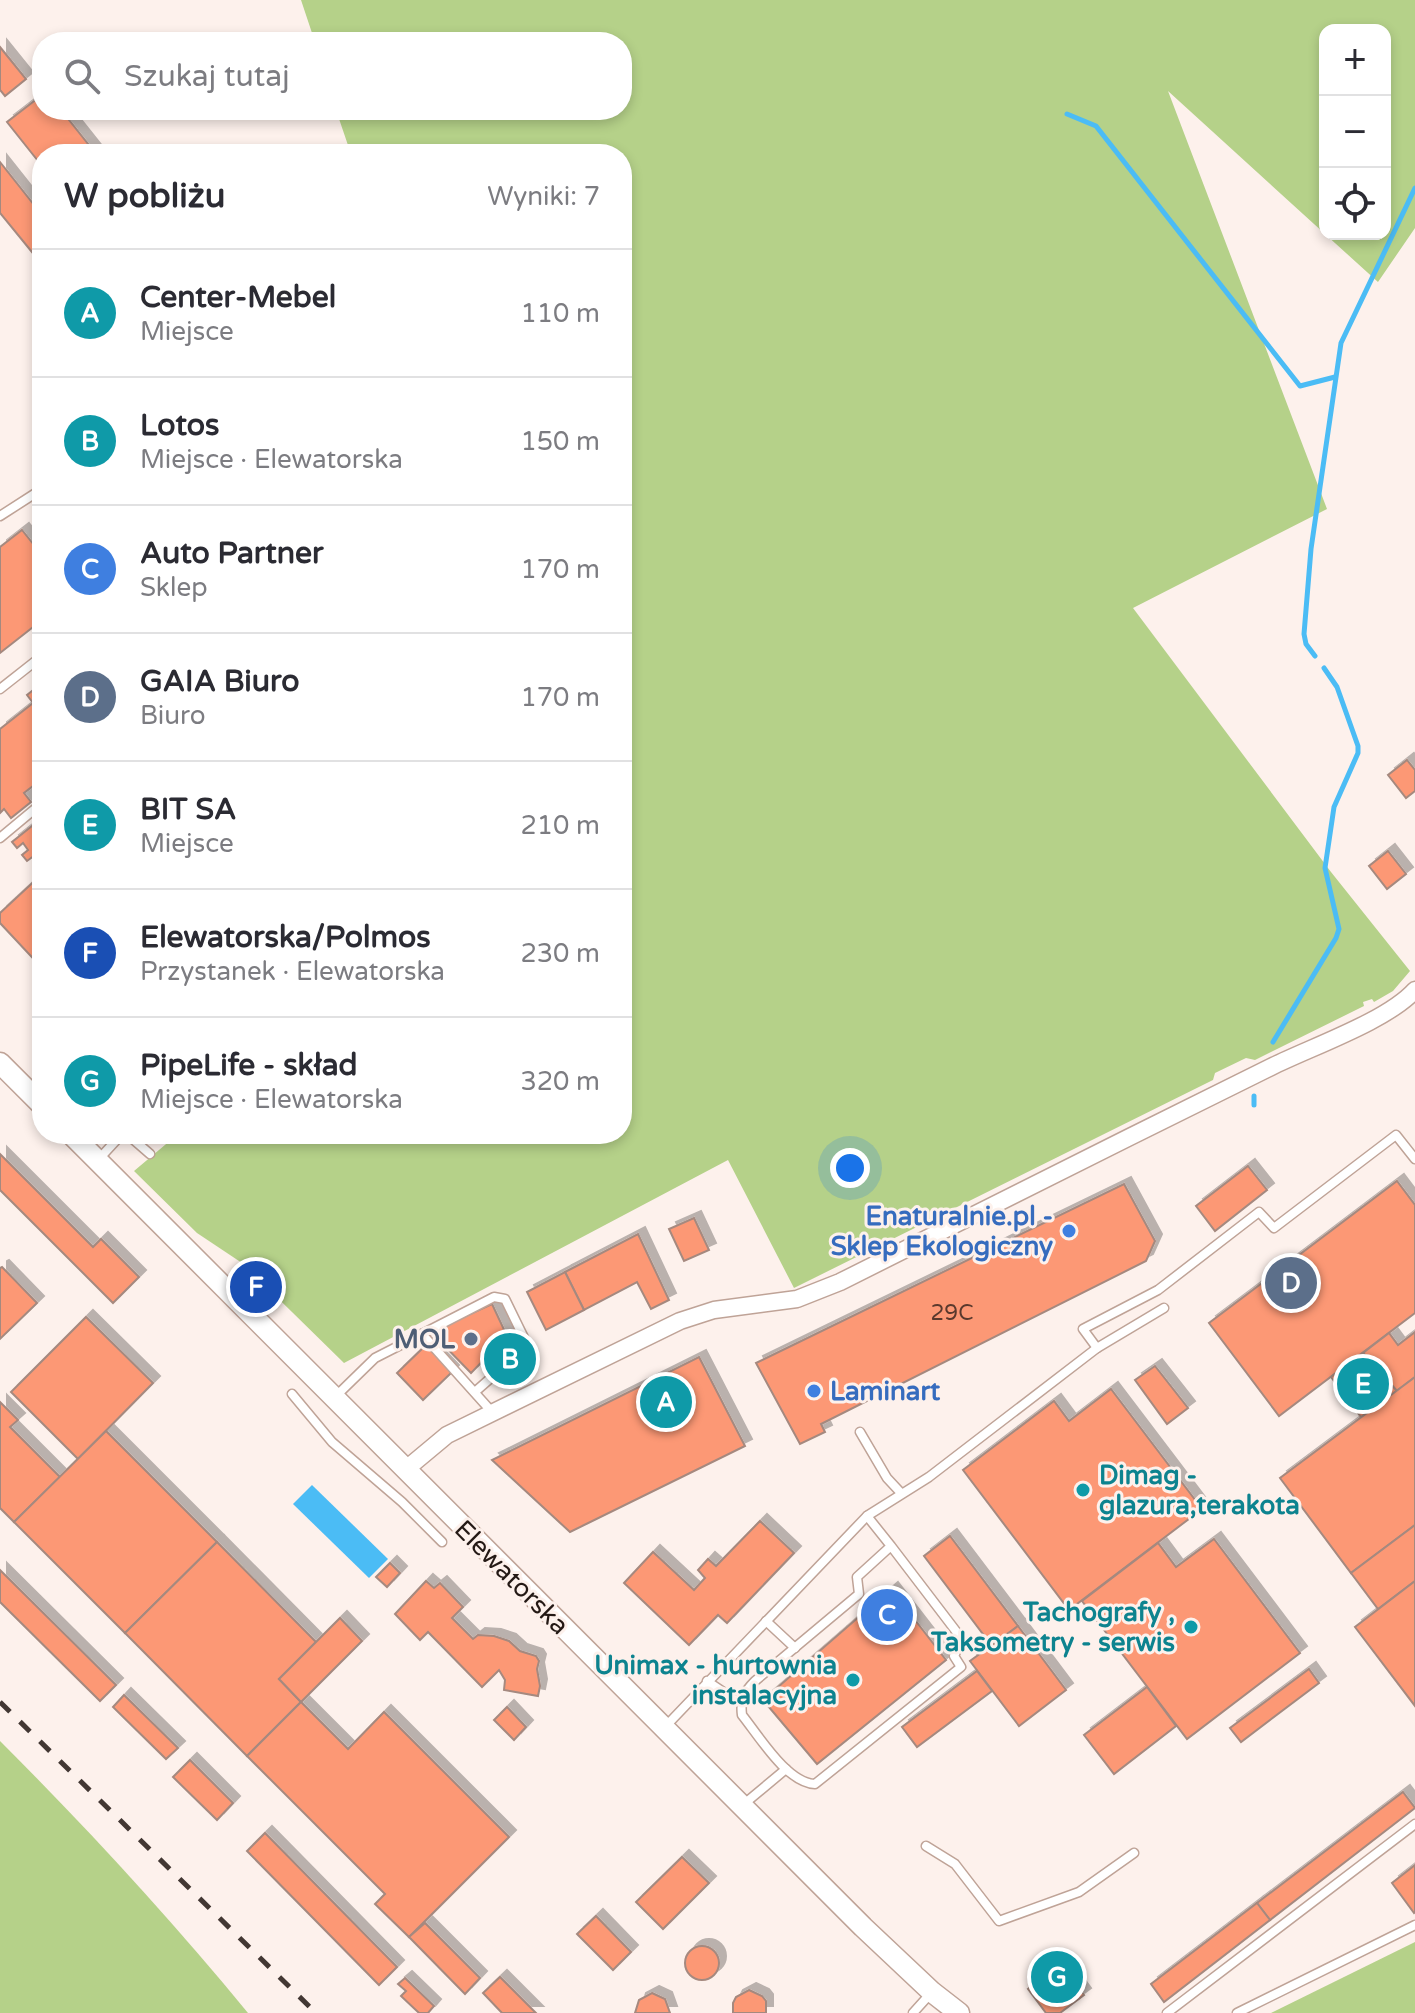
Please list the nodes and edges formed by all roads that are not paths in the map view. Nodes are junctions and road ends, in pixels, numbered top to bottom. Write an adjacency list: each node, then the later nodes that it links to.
1 (32, 495): 2 (lane)
2 (0, 516)
3 (32, 664): 4 (lane)
4 (0, 689)
5 (32, 811): 6 (lane)
6 (0, 838)
7 (1415, 990): 22 (street)
8 (0, 1063): 9 (street)
9 (32, 1095)
10 (81, 1144): 15 (street, Elewatorska)
11 (114, 1144): 15 (lane)
12 (137, 1144): 13 (lane)
13 (150, 1154)
14 (1415, 1159): 18 (lane)
15 (97, 1161): 21 (street, Elewatorska)
16 (1164, 1308): 18 (lane)
17 (422, 1334): 19 (lane); 19 (lane); 21 (lane)
18 (1097, 1348): 25 (lane)
19 (476, 1391): 22 (lane)
20 (292, 1394): 27 (lane)
21 (334, 1399): 24 (street, Elewatorska)
22 (493, 1413): 24 (street)
23 (860, 1432): 25 (lane)
24 (405, 1470): 33 (street, Elewatorska)
25 (901, 1493): 26 (lane)
26 (867, 1516): 28 (lane); 29 (lane)
27 (442, 1542)
28 (891, 1546): 30 (lane); 34 (lane)
29 (766, 1621): 30 (lane); 31 (lane)
30 (795, 1648): 32 (lane)
31 (707, 1681): 32 (lane); 33 (lane)
32 (740, 1703): 34 (lane)
33 (664, 1729): 35 (street, Elewatorska)
34 (786, 1769): 35 (lane)
35 (742, 1806): 40 (street, Elewatorska)
36 (1415, 1824): 43 (lane)
37 (926, 1846): 38 (lane)
38 (1134, 1853)
39 (1415, 1925): 44 (lane)
40 (932, 1992): 41 (lane); 42 (street, Elewatorska)
41 (913, 2013)
42 (959, 2013)
43 (1167, 2013)
44 (1237, 2013)

